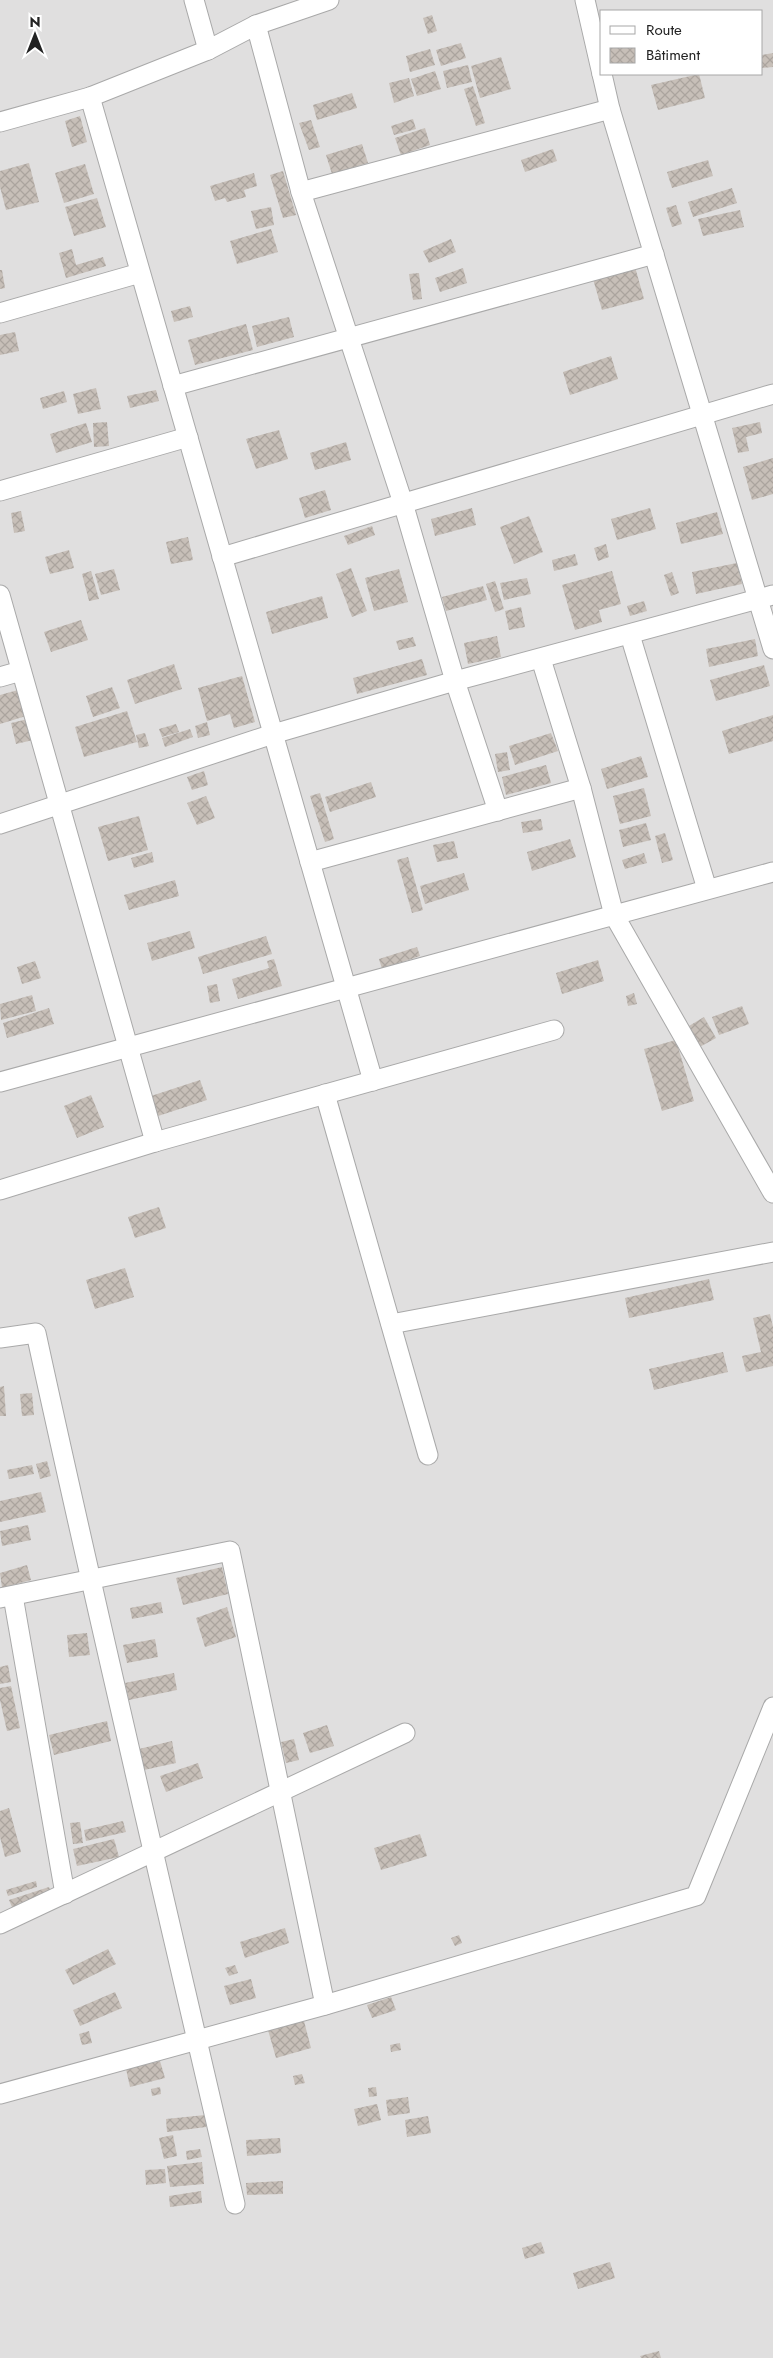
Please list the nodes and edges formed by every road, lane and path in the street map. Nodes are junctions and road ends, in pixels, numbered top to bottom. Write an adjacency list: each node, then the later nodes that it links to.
1 (194, 0): 5 (street)
2 (329, 0): 4 (street)
3 (585, 0): 6 (street)
4 (256, 25): 5 (street); 11 (street)
5 (208, 50): 8 (street)
6 (600, 65)
7 (602, 75): 9 (street)
8 (90, 97): 10 (street); 13 (street)
9 (610, 109): 11 (street); 12 (street)
10 (0, 122)
11 (301, 192): 15 (street)
12 (654, 254): 15 (street); 18 (street)
13 (140, 273): 14 (street); 16 (street)
14 (0, 313)
15 (350, 338): 16 (street); 21 (street)
16 (173, 386): 19 (street)
17 (773, 394): 18 (street)
18 (703, 415): 21 (street); 24 (street)
19 (188, 437): 20 (street); 22 (street)
20 (0, 491)
21 (403, 504): 22 (street); 30 (street)
22 (222, 557): 31 (street)
23 (0, 595): 28 (street)
24 (765, 597): 25 (street); 26 (street)
25 (630, 635): 27 (street); 38 (street)
26 (773, 649)
27 (542, 659): 30 (street); 32 (street)
28 (21, 671): 29 (street); 33 (street)
29 (0, 677)
30 (454, 681): 31 (street); 34 (street)
31 (273, 734): 33 (street); 36 (street)
32 (581, 788): 34 (street); 39 (street)
33 (59, 804): 35 (street); 42 (street)
34 (498, 811): 36 (street)
35 (0, 824)
36 (310, 862): 40 (street)
37 (773, 872): 38 (street)
38 (707, 890): 39 (street)
39 (614, 916): 40 (street); 48 (street)
40 (346, 988): 42 (street); 43 (street)
41 (554, 1030): 43 (street)
42 (128, 1047): 44 (street); 46 (street)
43 (373, 1081): 45 (street)
44 (0, 1082)
45 (325, 1094): 46 (street); 50 (street)
46 (155, 1142): 47 (street)
47 (0, 1190)
48 (773, 1193)
49 (773, 1252): 50 (street)
50 (390, 1324): 52 (street)
51 (0, 1338): 53 (street)
52 (428, 1455)
53 (89, 1580): 54 (street); 57 (street); 58 (street)
54 (6, 1597): 59 (street)
55 (773, 1707): 61 (street)
56 (405, 1733): 57 (street)
57 (282, 1791): 58 (street); 61 (street)
58 (154, 1851): 59 (street); 62 (street)
59 (65, 1894): 60 (street)
60 (0, 1924)
61 (325, 2005): 62 (street)
62 (197, 2040): 63 (street); 64 (street)
63 (0, 2094)
64 (234, 2204)

